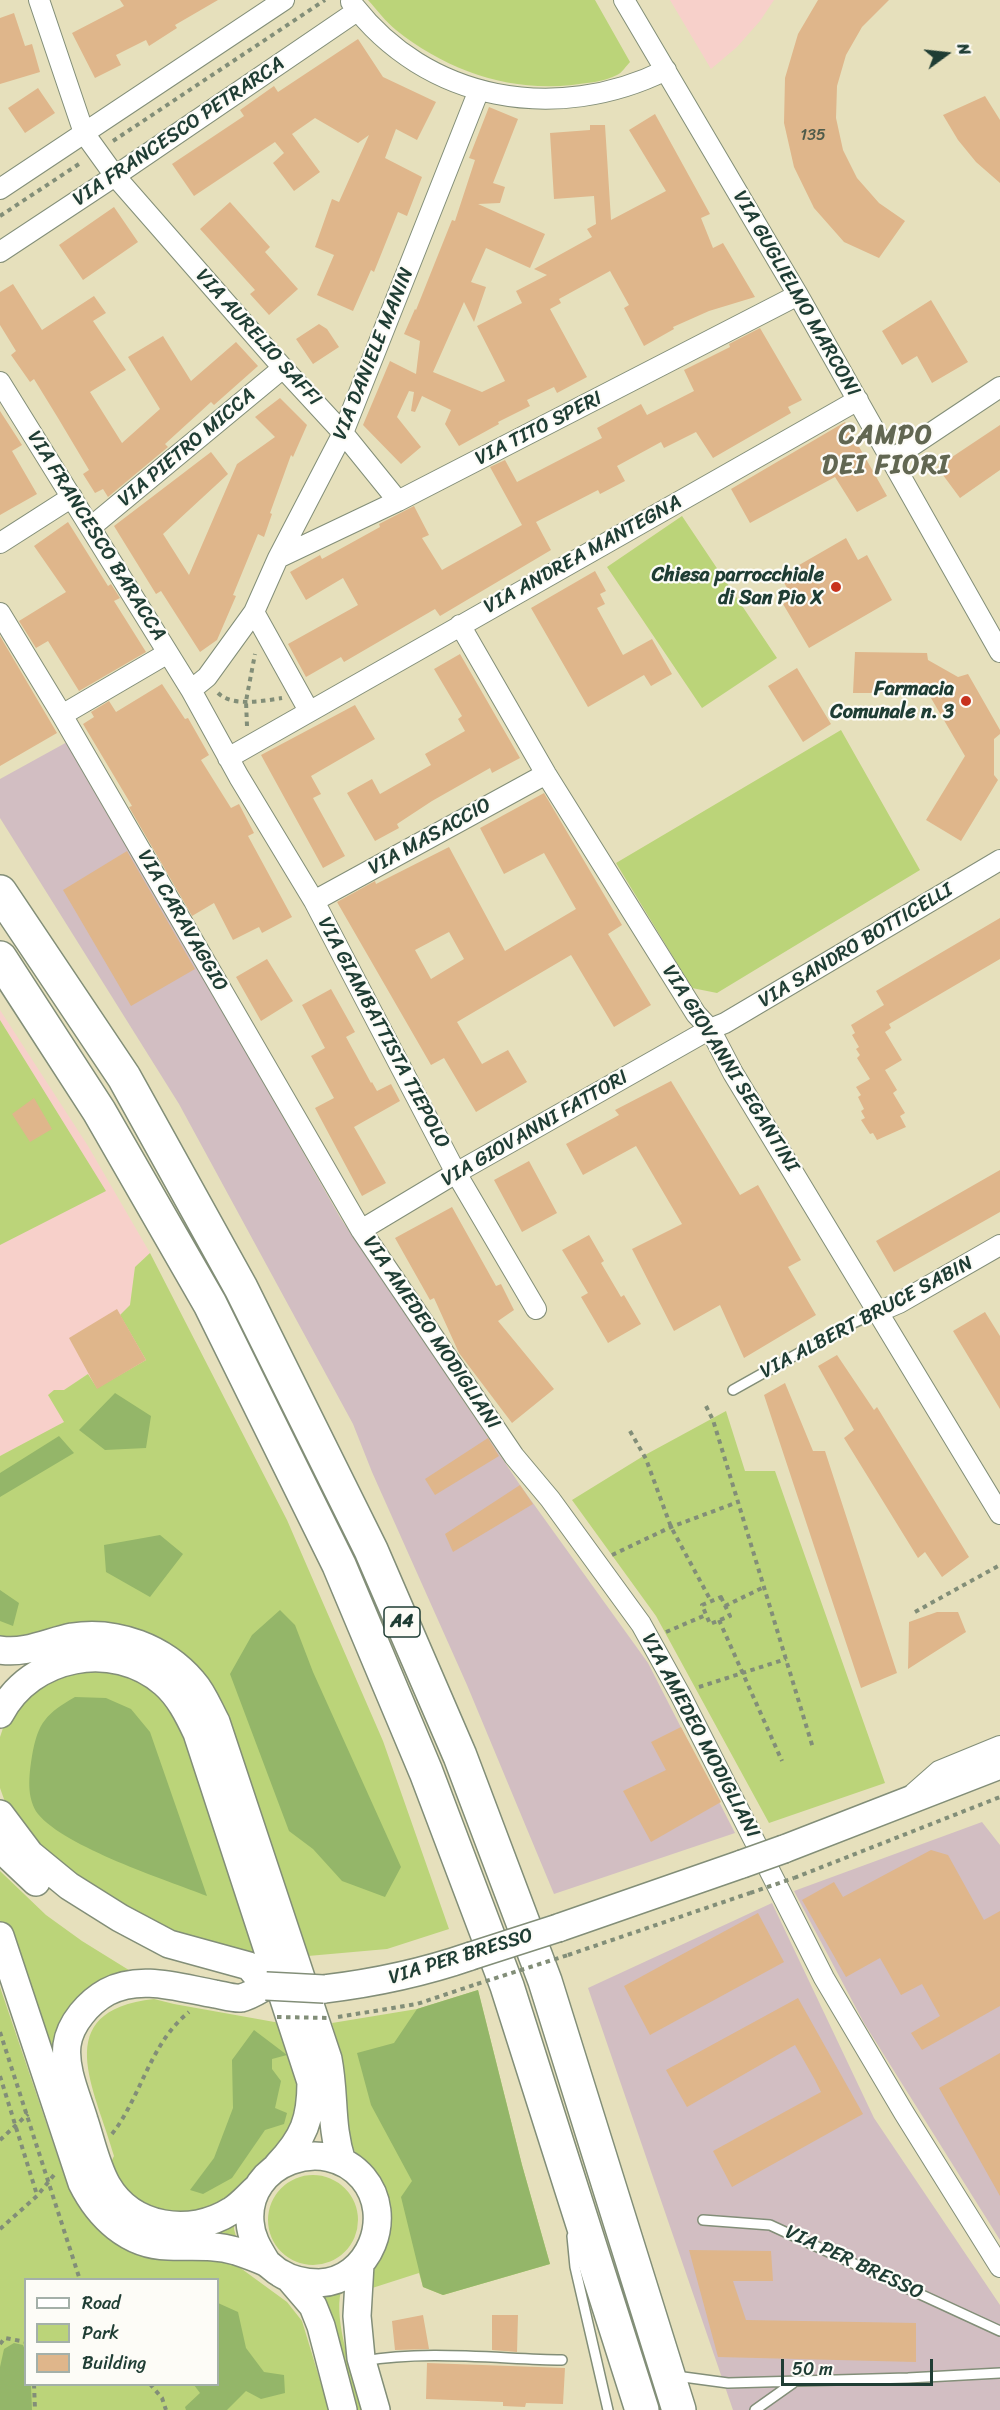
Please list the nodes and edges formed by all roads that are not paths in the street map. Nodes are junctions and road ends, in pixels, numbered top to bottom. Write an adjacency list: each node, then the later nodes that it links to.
1 (39, 0): 7 (street, VIA AURELIO SAFFI)
2 (284, 0): 7 (street)
3 (624, 0): 5 (street, VIA GUGLIELMO MARCONI)
4 (353, 5): 6 (street); 8 (street, VIA FRANCESCO PETRARCA)
5 (666, 70): 6 (street); 11 (street, VIA GUGLIELMO MARCONI)
6 (479, 90): 16 (street, VIA DANIELE MANIN)
7 (84, 133): 8 (street, VIA AURELIO SAFFI); 9 (street)
8 (115, 176): 10 (street, VIA FRANCESCO PETRARCA); 12 (street, VIA AURELIO SAFFI)
9 (0, 189)
10 (0, 252)
11 (798, 295): 15 (street, VIA GUGLIELMO MARCONI); 19 (street, VIA TITO SPERI)
12 (283, 368): 16 (street, VIA AURELIO SAFFI); 20 (street, VIA PIETRO MICCA)
13 (0, 382): 18 (street, VIA FRANCESCO BARACCA)
14 (1000, 387): 17 (street)
15 (858, 400): 17 (street, VIA GUGLIELMO MARCONI); 25 (street, VIA ANDREA MANTEGNA)
16 (344, 433): 19 (street, VIA AURELIO SAFFI); 22 (street, VIA DANIELE MANIN)
17 (892, 459): 26 (street, VIA GUGLIELMO MARCONI)
18 (72, 497): 20 (street, VIA FRANCESCO BARACCA); 21 (street)
19 (398, 501): 22 (street, VIA TITO SPERI)
20 (91, 527): 27 (street, VIA FRANCESCO BARACCA)
21 (0, 543)
22 (278, 558): 23 (street, VIA DANIELE MANIN)
23 (254, 612): 28 (street, VIA DANIELE MANIN); 29 (street)
24 (0, 613): 30 (street, VIA CARAVAGGIO)
25 (460, 625): 29 (street, VIA ANDREA MANTEGNA); 32 (street, VIA GIOVANNI SEGANTINI)
26 (1000, 652)
27 (168, 653): 28 (street, VIA FRANCESCO BARACCA); 30 (street)
28 (191, 690): 31 (street, VIA FRANCESCO BARACCA)
29 (309, 711): 31 (street, VIA ANDREA MANTEGNA)
30 (62, 715): 39 (street, VIA CARAVAGGIO)
31 (228, 758): 35 (street, VIA GIAMBATTISTA TIEPOLO)
32 (546, 774): 35 (street, VIA MASACCIO); 37 (street, VIA GIOVANNI SEGANTINI)
33 (1000, 860): 37 (street, VIA SANDRO BOTTICELLI)
34 (0, 892): 67 (highway, A4)
35 (314, 901): 38 (street, VIA GIAMBATTISTA TIEPOLO)
36 (0, 958): 56 (highway, A4)
37 (710, 1029): 38 (street, VIA GIOVANNI FATTORI); 42 (street, VIA GIOVANNI SEGANTINI)
38 (456, 1173): 39 (street, VIA GIOVANNI FATTORI); 41 (street, VIA GIAMBATTISTA TIEPOLO)
39 (361, 1230): 61 (street, VIA AMEDEO MODIGLIANI)
40 (1000, 1245): 42 (street, VIA ALBERT BRUCE SABIN)
41 (536, 1309)
42 (878, 1312): 43 (lane, VIA ALBERT BRUCE SABIN); 44 (street, VIA GIOVANNI SEGANTINI)
43 (733, 1390)
44 (1000, 1514)
45 (0, 1650): 54 (street)
46 (0, 1714): 55 (street)
47 (1000, 1746): 49 (street, VIA PER BRESSO)
48 (1000, 1765): 49 (street, VIA PER BRESSO)
49 (903, 1802): 53 (street, VIA PER BRESSO, bridge)
50 (0, 1814): 53 (street)
51 (0, 1848): 53 (street, VIA PER BRESSO)
52 (0, 1936): 59 (street)
53 (266, 1986): 57 (street)
54 (342, 2162): 55 (street); 60 (street)
55 (276, 2167): 57 (street)
56 (571, 2183): 71 (lane); 72 (highway, A4)
57 (258, 2187): 59 (street)
58 (702, 2220): 63 (lane, VIA PER BRESSO)
59 (267, 2263): 62 (street)
60 (360, 2264): 62 (street); 65 (street)
61 (1000, 2267)
62 (289, 2278): 69 (street)
63 (1000, 2331)
64 (562, 2360): 65 (lane)
65 (362, 2361): 70 (street)
66 (1000, 2373): 68 (lane)
67 (668, 2375): 68 (lane); 73 (highway, A4)
68 (795, 2381): 74 (lane)
69 (343, 2410)
70 (376, 2410)
71 (608, 2410)
72 (642, 2410)
73 (679, 2410)
74 (755, 2410)

